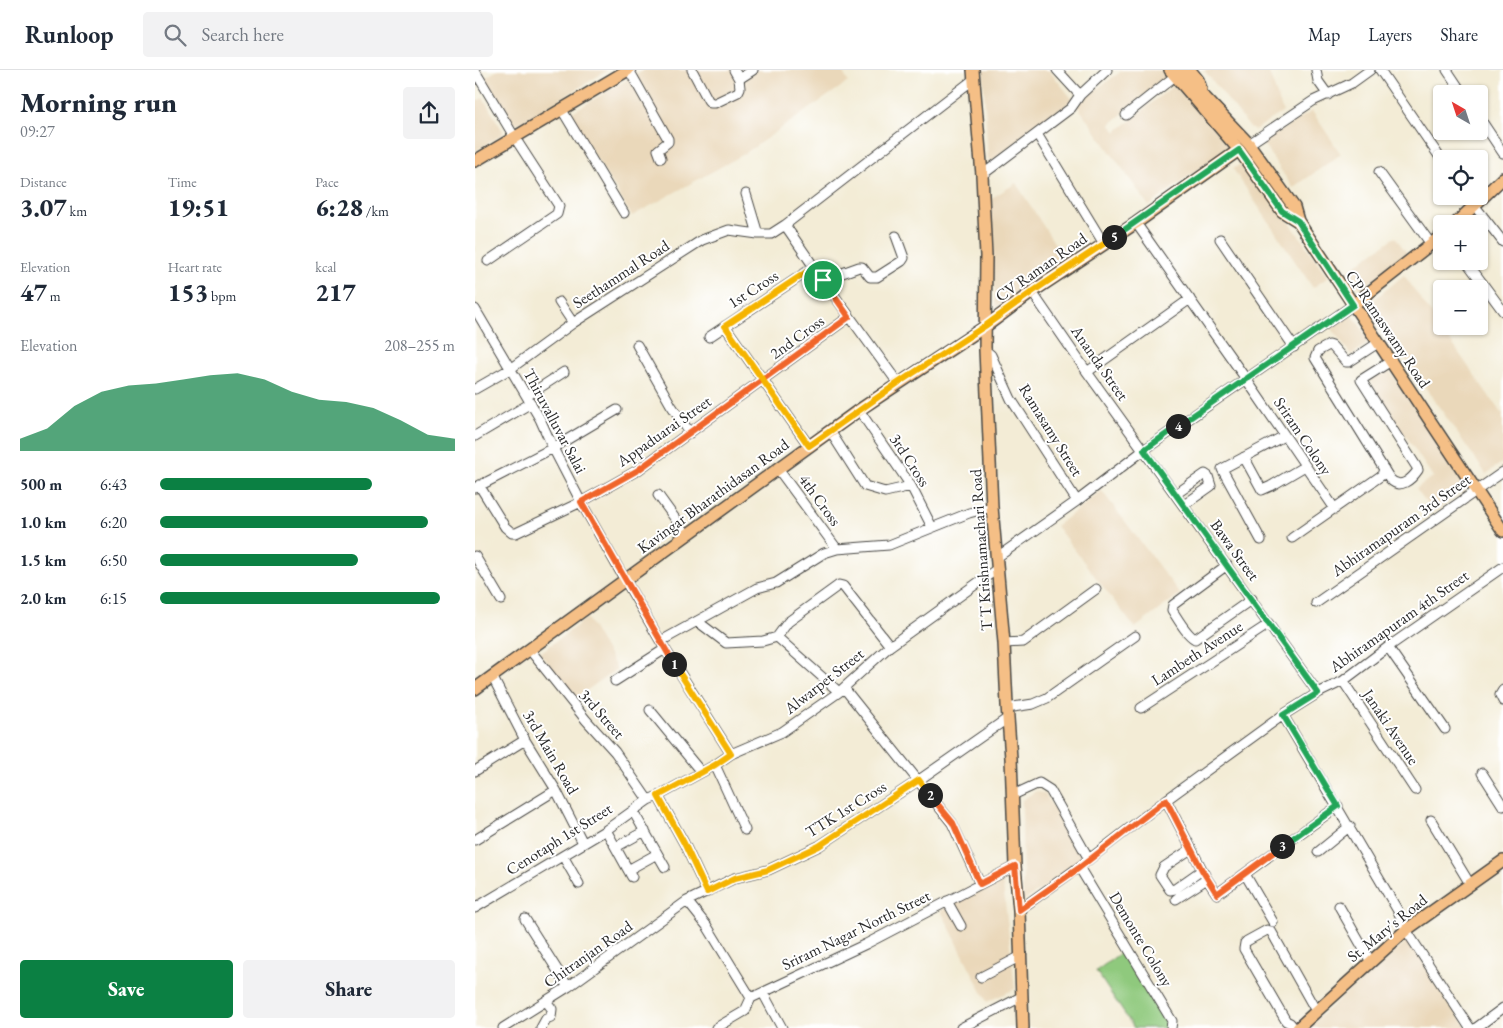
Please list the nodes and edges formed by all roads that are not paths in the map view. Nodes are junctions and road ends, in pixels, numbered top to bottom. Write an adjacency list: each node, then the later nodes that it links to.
1 (629, 70): 20 (main road); 29 (street)
2 (692, 70): 15 (street)
3 (734, 70): 15 (street)
4 (753, 70): 15 (street)
5 (1057, 70): 17 (street)
6 (1107, 70): 17 (street)
7 (1190, 70): 19 (main road)
8 (1317, 70): 18 (street)
9 (1370, 70): 18 (street)
10 (1380, 70): 27 (street)
11 (1447, 70): 16 (street)
12 (475, 71): 24 (street)
13 (1175, 72): 19 (main road, CP Ramaswamy Road); 21 (street); 26 (main road)
14 (974, 75): 32 (main road, T T Krishnamachari Road); 40 (street, Seethammal Road)
15 (739, 79)
16 (1457, 85)
17 (1080, 95): 23 (street)
18 (1328, 95): 25 (street)
19 (1203, 96): 25 (main road, CP Ramaswamy Road)
20 (563, 110): 24 (main road); 37 (street)
21 (1126, 115)
22 (1488, 131): 28 (street)
23 (1037, 134): 32 (street); 45 (street)
24 (515, 138): 30 (main road); 47 (street)
25 (1249, 144): 38 (main road, CP Ramaswamy Road)
26 (1239, 150): 38 (main road); 39 (main road, CV Raman Road)
27 (1435, 150)
28 (1503, 154)
29 (661, 158)
30 (475, 161)
31 (1379, 172): 46 (street)
32 (983, 176): 60 (main road, T T Krishnamachari Road)
33 (1503, 178): 34 (main road)
34 (1488, 188)
35 (746, 194): 41 (street)
36 (1473, 205): 44 (street)
37 (624, 213)
38 (1298, 221): 54 (main road, CP Ramaswamy Road)
39 (1136, 223): 45 (main road, CV Raman Road); 52 (street, Sriram Colony)
40 (785, 225): 41 (street, Seethammal Road); 48 (street)
41 (758, 234): 58 (street, Seethammal Road)
42 (896, 236): 50 (street)
43 (1219, 239): 64 (street)
44 (1503, 242)
45 (1104, 244): 51 (main road, CV Raman Road)
46 (1431, 244): 54 (main road)
47 (488, 261)
48 (814, 267): 50 (street); 59 (street, 1st Cross)
49 (1473, 270): 56 (street)
50 (823, 280): 57 (street)
51 (1032, 292): 60 (main road, CV Raman Road); 69 (street, Ananda Street)
52 (1190, 300): 69 (street); 70 (street, Sriram Colony)
53 (559, 302): 58 (street)
54 (1353, 305): 62 (main road, CP Ramaswamy Road); 64 (street, Alwarpet Street)
55 (475, 309): 67 (street, Thiruvalluvar Salai)
56 (1503, 312)
57 (849, 317): 71 (street, 2nd Cross); 72 (street)
58 (573, 323): 67 (street, Seethammal Road)
59 (725, 326): 61 (street, 1st Cross); 71 (street)
60 (985, 326): 65 (main road, T T Krishnamachari Road); 72 (main road, CV Raman Road)
61 (709, 337)
62 (1378, 343): 66 (main road, CP Ramaswamy Road); 87 (street)
63 (637, 345): 78 (street)
64 (1293, 347): 70 (street, Alwarpet Street)
65 (985, 350): 94 (street, Ramasamy Street); 97 (main road, T T Krishnamachari Road)
66 (1391, 362): 87 (street); 91 (main road, CP Ramaswamy Road)
67 (510, 368): 73 (street, Seethammal Road); 74 (street, Thiruvalluvar Salai)
68 (564, 372): 74 (street)
69 (1087, 372): 83 (street, Ananda Street)
70 (1246, 379): 80 (street, Sriram Colony); 83 (street, Alwarpet Street)
71 (762, 380): 78 (street, Appaduarai Street); 81 (street)
72 (898, 383): 76 (main road, Kavingar Bharathidasan Road)
73 (475, 389)
74 (529, 399): 79 (street); 82 (street, Thiruvalluvar Salai)
75 (617, 410): 82 (street)
76 (859, 410): 77 (main road, Kavingar Bharathidasan Road); 90 (street, 3rd Cross)
77 (830, 432): 81 (main road, Kavingar Bharathidasan Road); 90 (street)
78 (690, 433): 95 (street, Appaduarai Street)
79 (475, 436)
80 (1284, 436): 84 (street); 85 (street, Sriram Colony)
81 (809, 446): 86 (main road, Kavingar Bharathidasan Road)
82 (553, 448): 89 (street); 95 (street, Thiruvalluvar Salai)
83 (1144, 450): 92 (street, Bawa Street); 94 (street, Alwarpet Street)
84 (1244, 457): 85 (street); 103 (street)
85 (1305, 466): 98 (street, Sriram Colony)
86 (778, 469): 101 (main road, Kavingar Bharathidasan Road); 104 (street, 4th Cross)
87 (1384, 469): 98 (street)
88 (1503, 472): 91 (street, Abhiramapuram 3rd Street)
89 (477, 486): 95 (street, Appaduarai Street)
90 (911, 486): 99 (street, 3rd Cross)
91 (1477, 491): 100 (main road, CP Ramaswamy Road); 113 (street, Abhiramapuram 3rd Street)
92 (1176, 494): 96 (street, Bawa Street); 96 (street)
93 (658, 495): 101 (street)
94 (1077, 501): 106 (street, Alwarpet Street)
95 (581, 502): 109 (street, Thiruvalluvar Salai)
96 (1184, 505): 107 (street, Bawa Street)
97 (992, 507): 99 (street); 106 (main road, T T Krishnamachari Road)
98 (1335, 509): 102 (street)
99 (932, 527): 104 (street)
100 (1503, 531)
101 (687, 535): 109 (main road, Kavingar Bharathidasan Road)
102 (1292, 538)
103 (1261, 540)
104 (837, 549): 114 (street)
105 (475, 556): 112 (street)
106 (997, 564): 118 (main road, T T Krishnamachari Road); 120 (street, Alwarpet Street)
107 (1227, 565): 111 (street, Bawa Street); 111 (street)
108 (1503, 566): 121 (street, Abhiramapuram 4th Street)
109 (625, 580): 119 (street, Thiruvalluvar Salai); 122 (main road, Kavingar Bharathidasan Road)
110 (1096, 589): 118 (street)
111 (1252, 599): 115 (street, Bawa Street)
112 (501, 600)
113 (1316, 603)
114 (697, 621): 117 (street); 119 (street)
115 (1269, 624): 129 (street, Bawa Street); 131 (street, Lambeth Avenue)
116 (1135, 636): 133 (street)
117 (777, 637): 120 (street); 127 (street)
118 (1004, 643): 133 (main road, T T Krishnamachari Road)
119 (663, 645): 124 (street); 137 (street, Thiruvalluvar Salai)
120 (890, 646): 127 (street, Alwarpet Street)
121 (1388, 647): 125 (street, Abhiramapuram 4th Street); 135 (street)
122 (530, 650): 123 (main road, Kavingar Bharathidasan Road); 147 (street, 3rd Street)
123 (492, 676): 126 (main road, Kavingar Bharathidasan Road); 136 (street, 3rd Main Road)
124 (615, 680)
125 (1343, 682): 129 (street, Abhiramapuram 4th Street); 144 (street, Janaki Avenue)
126 (475, 689)
127 (841, 690): 137 (street, Alwarpet Street); 142 (street)
128 (1503, 690): 130 (street)
129 (1318, 693): 134 (street, Abhiramapuram 4th Street)
130 (1503, 701)
131 (1141, 708)
132 (650, 710): 140 (street)
133 (1007, 713): 142 (street, TTK 1st Cross); 146 (main road, T T Krishnamachari Road)
134 (1283, 715): 148 (street, Abhiramapuram 4th Street); 149 (street)
135 (1445, 729)
136 (525, 740): 139 (street); 143 (street, 3rd Main Road)
137 (731, 754): 138 (street, Alwarpet Street)
138 (715, 765): 140 (street, Alwarpet Street); 155 (street)
139 (475, 772)
140 (701, 772): 145 (street, Alwarpet Street)
141 (1482, 773): 150 (street)
142 (919, 780): 172 (street); 174 (street, TTK 1st Cross)
143 (556, 790): 157 (street); 158 (street, 3rd Main Road)
144 (1415, 790)
145 (658, 796): 147 (street, Cenotaph 1st Street); 174 (street)
146 (1013, 796): 164 (street); 166 (main road, T T Krishnamachari Road)
147 (648, 800): 151 (street, Cenotaph 1st Street)
148 (1166, 800): 160 (street); 164 (street, Abhiramapuram 4th Street)
149 (1338, 806): 153 (street); 170 (street)
150 (1503, 806)
151 (633, 811): 154 (street, Cenotaph 1st Street); 156 (street)
152 (1431, 820): 173 (street)
153 (1350, 826): 161 (street); 184 (street)
154 (605, 830): 158 (street, Cenotaph 1st Street); 159 (street)
155 (745, 830)
156 (645, 831): 159 (street); 162 (street)
157 (475, 840)
158 (583, 843): 163 (street, Cenotaph 1st Street)
159 (616, 847): 162 (street)
160 (1191, 849): 169 (street); 169 (street)
161 (1317, 852)
162 (657, 854): 167 (street)
163 (563, 856): 171 (street); 179 (street, Cenotaph 1st Street)
164 (1089, 859): 168 (street, Abhiramapuram 4th Street)
165 (1503, 861): 173 (main road, St. Mary's Road)
166 (1015, 866): 172 (street, Sriram Nagar North Street); 180 (main road, T T Krishnamachari Road)
167 (665, 867)
168 (1079, 868): 180 (street, Abhiramapuram 4th Street); 201 (street, Demonte Colony)
169 (1205, 874): 170 (street); 175 (street)
170 (1245, 874): 182 (street)
171 (579, 884)
172 (980, 884): 176 (street, Sriram Nagar North Street)
173 (1470, 884): 184 (main road, St. Mary's Road)
174 (707, 892): 177 (street, TTK 1st Cross)
175 (1174, 897)
176 (947, 901): 183 (street); 189 (street, Sriram Nagar North Street)
177 (687, 902): 188 (street, Chitranjan Road); 191 (street)
178 (1339, 906): 186 (street)
179 (475, 908)
180 (1019, 910): 185 (main road, T T Krishnamachari Road)
181 (525, 919): 188 (street)
182 (1273, 922)
183 (961, 926)
184 (1406, 930): 186 (main road, St. Mary's Road); 204 (street)
185 (1021, 956): 187 (street); 190 (main road, T T Krishnamachari Road)
186 (1371, 962): 194 (main road, St. Mary's Road)
187 (981, 977)
188 (568, 987): 192 (street, Chitranjan Road)
189 (763, 992): 191 (street, Sriram Nagar North Street); 198 (street)
190 (1021, 997): 199 (street); 200 (main road, T T Krishnamachari Road)
191 (751, 998): 197 (street, Sriram Nagar North Street)
192 (546, 1001): 195 (street, Chitranjan Road); 196 (street)
193 (1503, 1008): 205 (street)
194 (1316, 1011): 202 (street); 203 (main road, St. Mary's Road)
195 (503, 1028)
196 (541, 1028)
197 (716, 1028)
198 (782, 1028)
199 (961, 1028)
200 (1023, 1028)
201 (1171, 1028)
202 (1294, 1028)
203 (1298, 1028)
204 (1470, 1028)
205 (1476, 1028)

